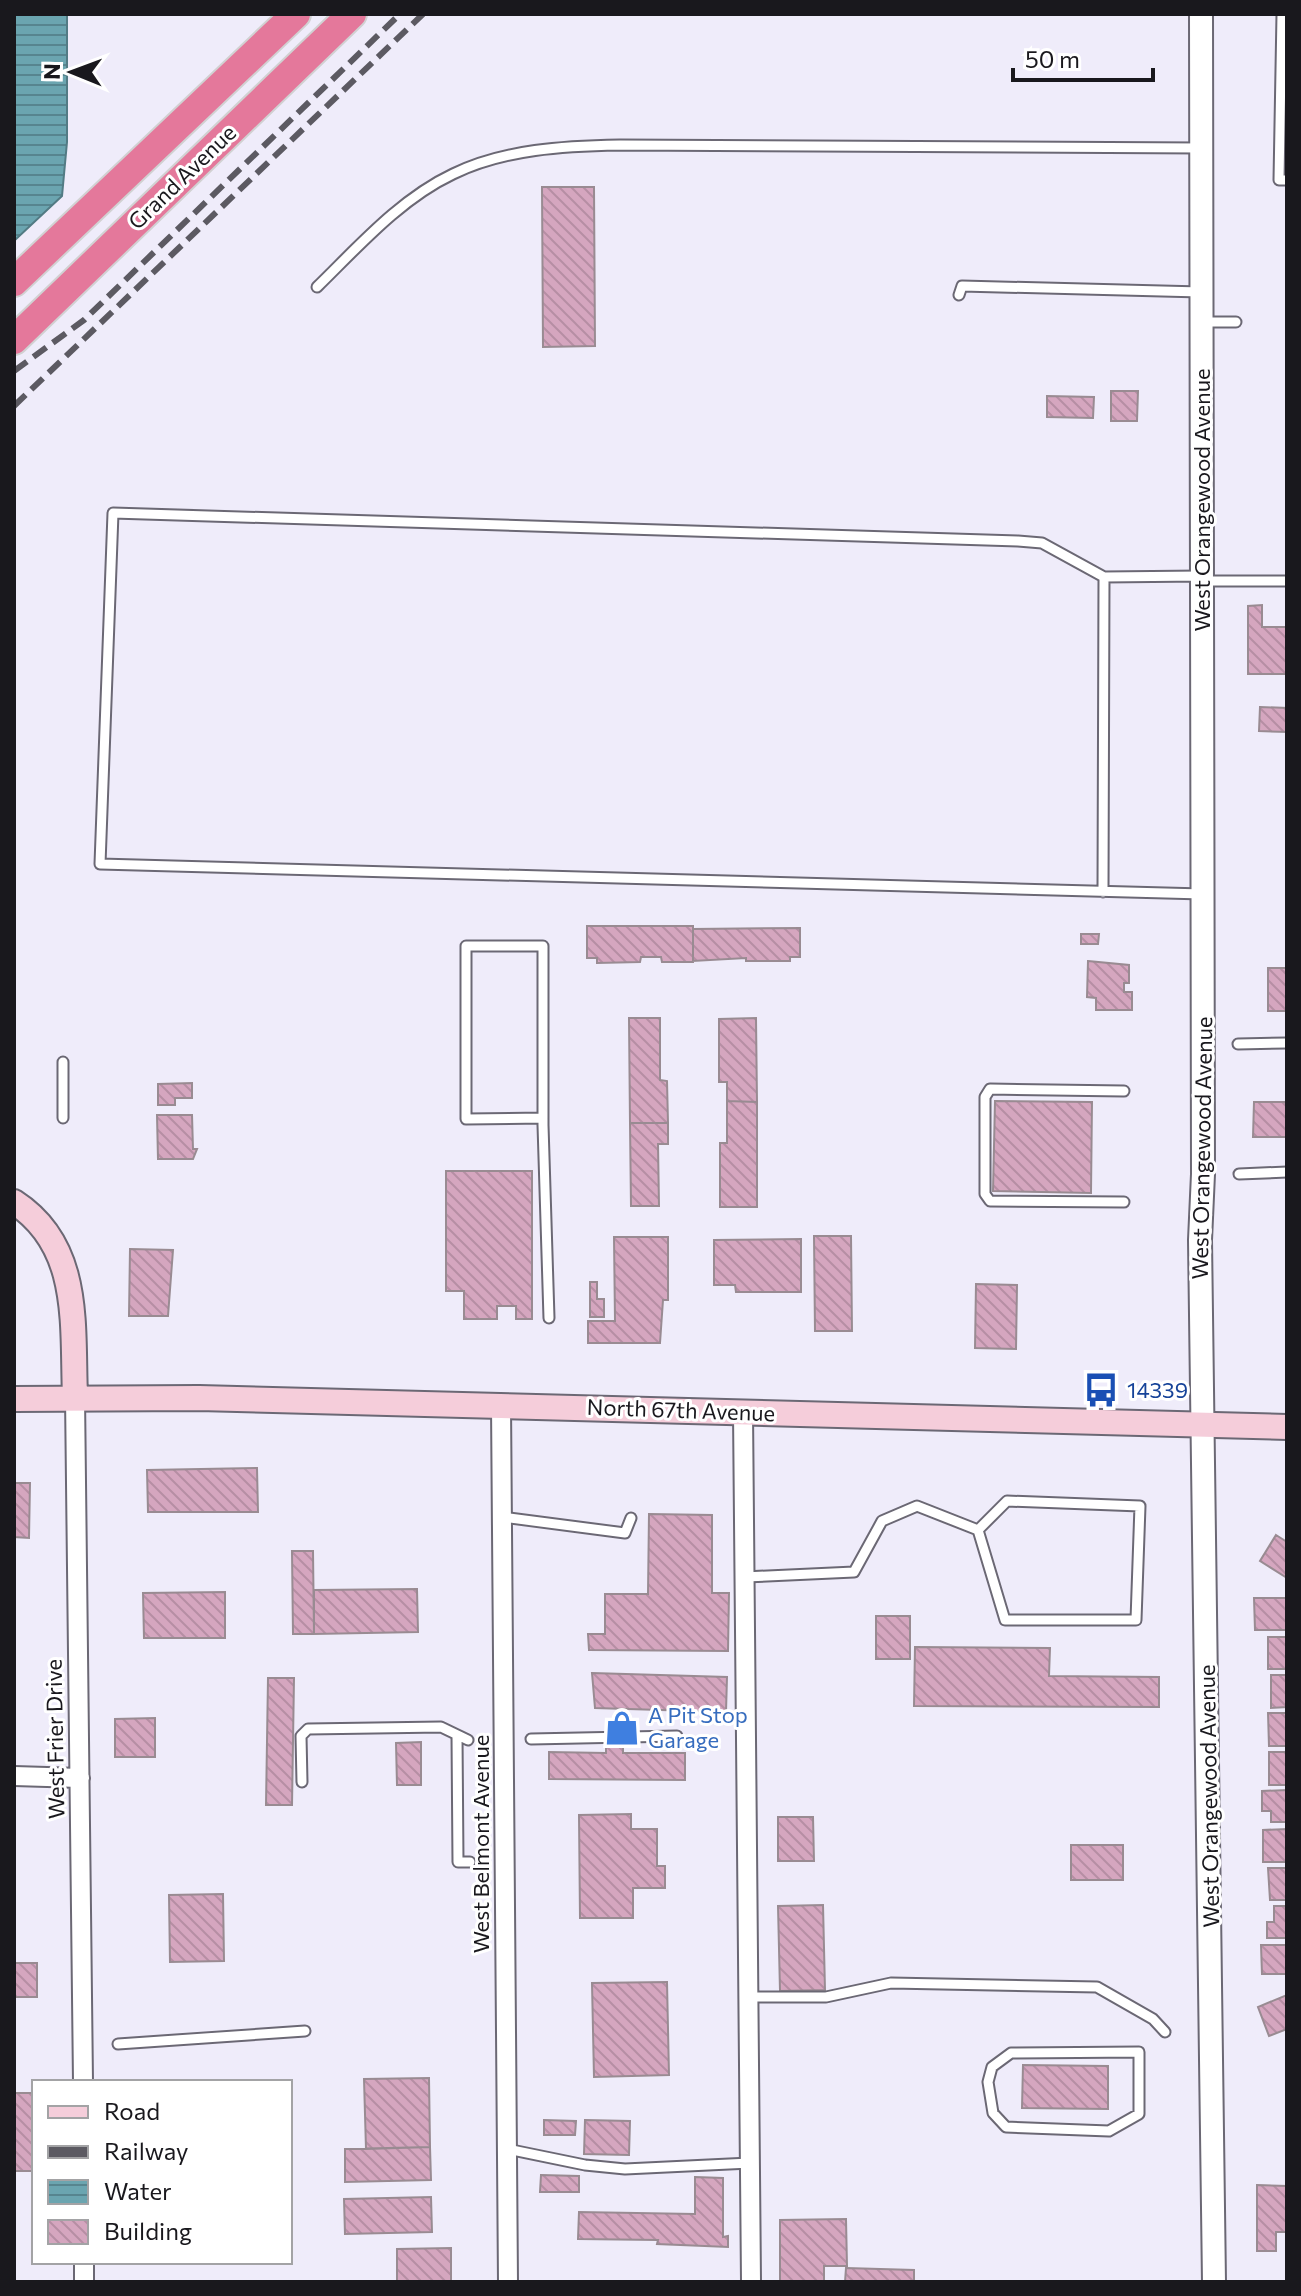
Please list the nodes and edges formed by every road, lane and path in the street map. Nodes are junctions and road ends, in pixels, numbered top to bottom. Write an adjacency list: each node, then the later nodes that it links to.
1 (296, 14): 7 (highway, Grand Avenue)
2 (352, 14): 13 (highway, Grand Avenue)
3 (1201, 14): 5 (street, West Orangewood Avenue)
4 (1282, 14): 6 (lane)
5 (1201, 148): 8 (lane); 9 (street, West Orangewood Avenue)
6 (1287, 180)
7 (14, 282)
8 (317, 287)
9 (1201, 292): 10 (lane); 11 (street, West Orangewood Avenue)
10 (959, 295)
11 (1201, 322): 12 (lane); 15 (street, West Orangewood Avenue)
12 (1236, 322)
13 (14, 340)
14 (1104, 577): 15 (lane); 17 (lane); 17 (lane)
15 (1202, 579): 16 (lane); 18 (street, West Orangewood Avenue)
16 (1287, 581)
17 (1103, 892): 18 (lane)
18 (1203, 894): 34 (street, West Orangewood Avenue)
19 (1287, 1043): 20 (lane)
20 (1238, 1044)
21 (63, 1062): 23 (lane)
22 (1124, 1091): 28 (lane)
23 (63, 1118)
24 (543, 1118): 24 (lane); 29 (lane)
25 (1287, 1172): 26 (lane)
26 (1239, 1174)
27 (14, 1202): 30 (main road)
28 (1124, 1202)
29 (549, 1318)
30 (75, 1396): 31 (main road, North 67th Avenue); 32 (main road, North 67th Avenue); 45 (street, West Frier Drive)
31 (14, 1399)
32 (501, 1405): 33 (main road, North 67th Avenue); 36 (street, West Belmont Avenue)
33 (743, 1412): 34 (main road, North 67th Avenue); 39 (street)
34 (1203, 1425): 35 (main road, North 67th Avenue); 58 (street, West Orangewood Avenue)
35 (1287, 1427)
36 (502, 1517): 37 (lane); 54 (street, West Belmont Avenue)
37 (631, 1518)
38 (978, 1530): 38 (lane); 39 (lane)
39 (745, 1577): 48 (street)
40 (457, 1735): 43 (lane); 46 (lane); 47 (lane)
41 (677, 1736): 42 (lane)
42 (531, 1739)
43 (468, 1740)
44 (14, 1776): 45 (street)
45 (80, 1778): 53 (street, West Frier Drive)
46 (302, 1782)
47 (470, 1862)
48 (749, 1997): 50 (lane); 55 (street)
49 (305, 2031): 51 (lane)
50 (1165, 2032)
51 (118, 2044)
52 (1139, 2052): 52 (lane)
53 (83, 2080)
54 (507, 2149): 55 (lane); 56 (street, West Belmont Avenue)
55 (750, 2163): 57 (street)
56 (508, 2282)
57 (751, 2282)
58 (1214, 2282)

